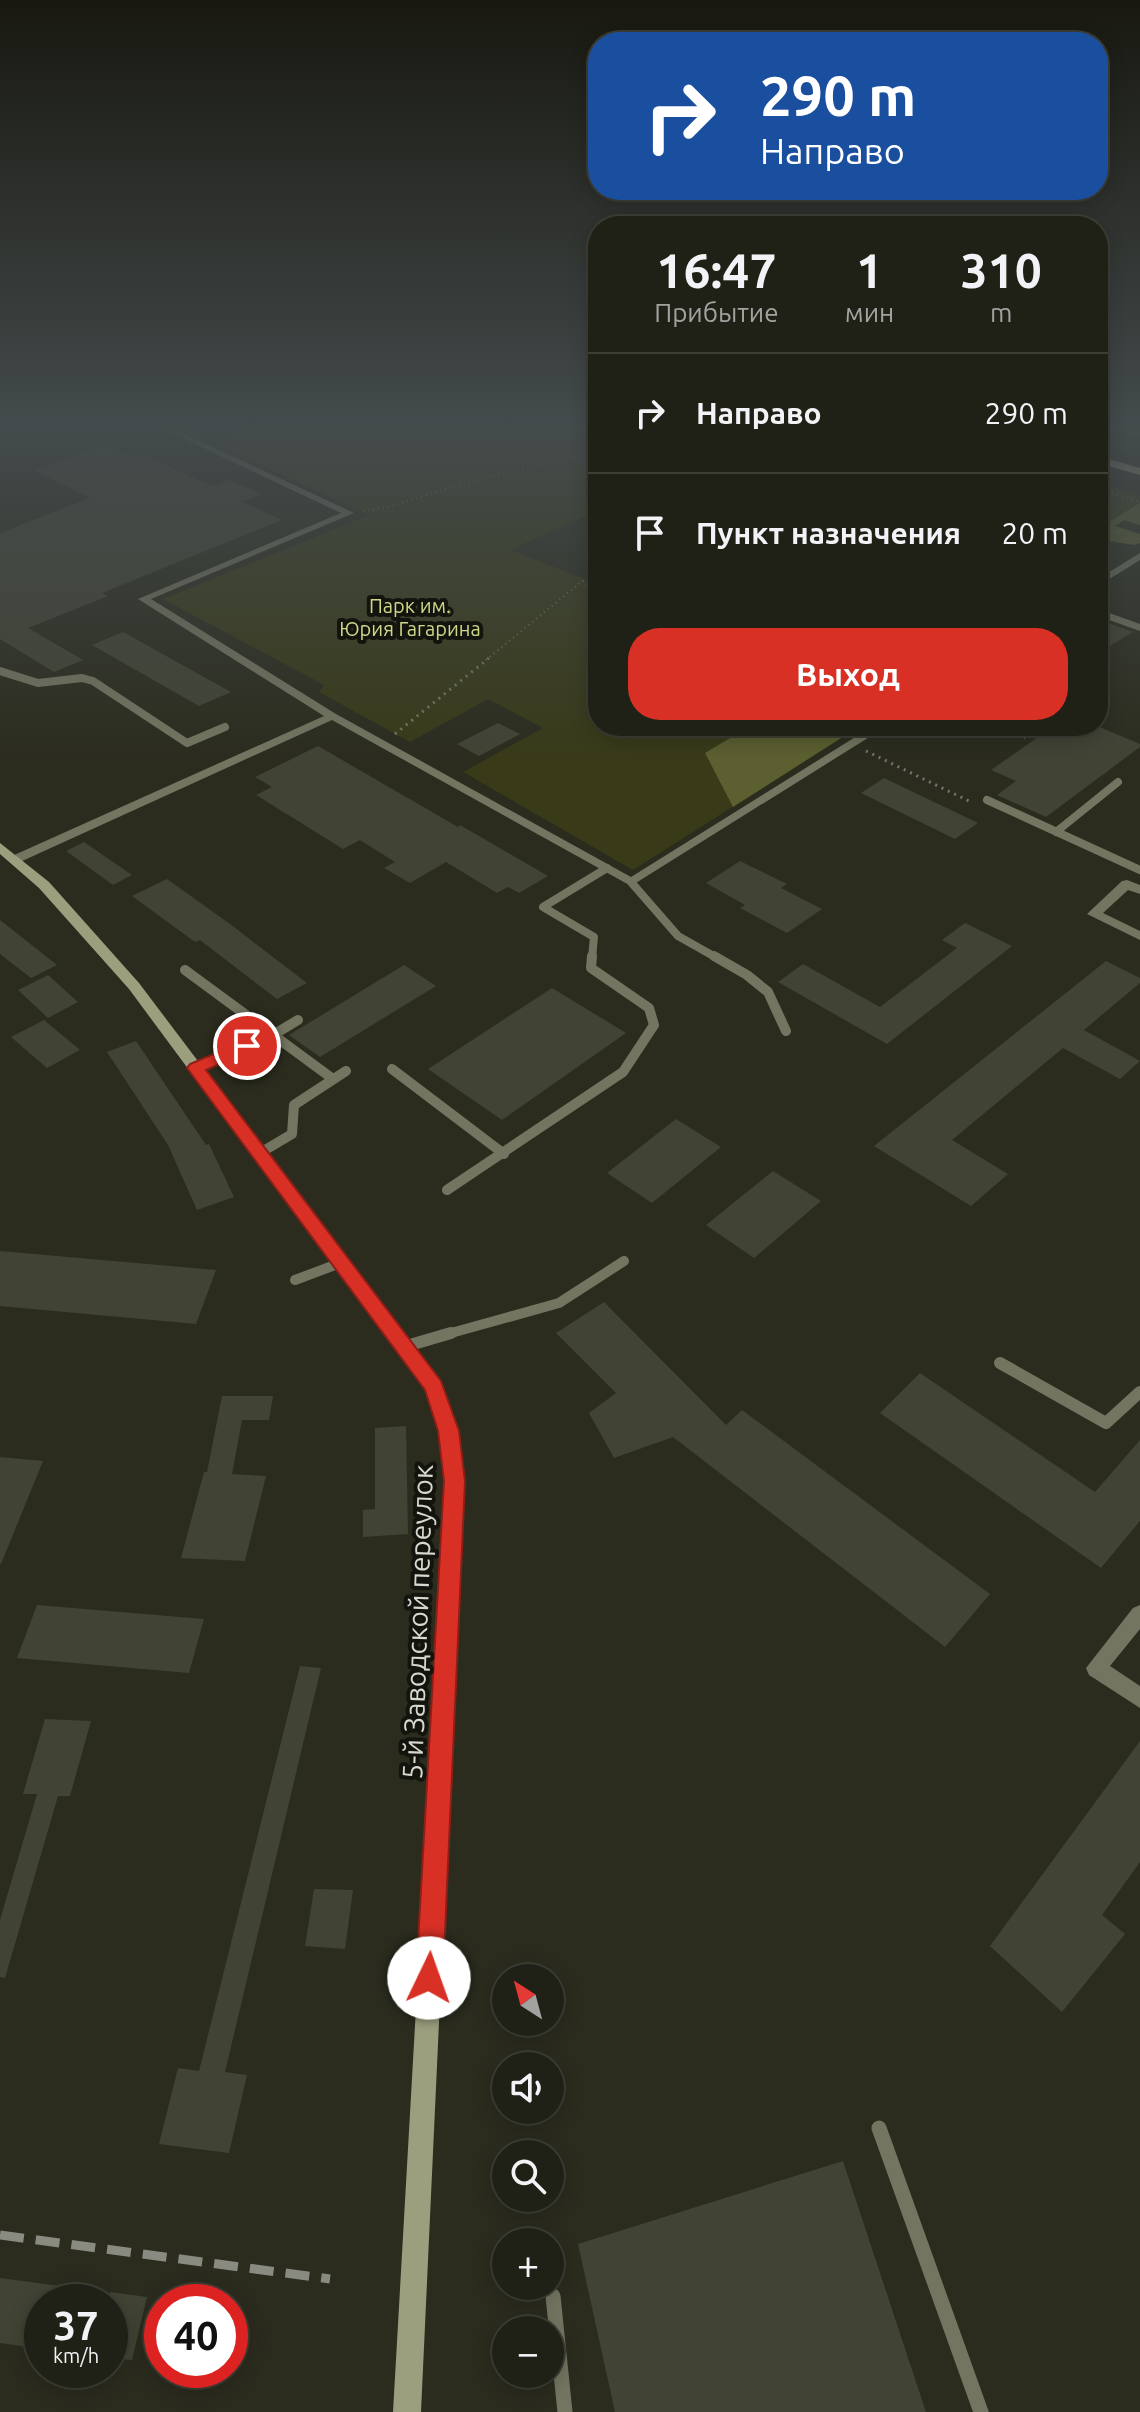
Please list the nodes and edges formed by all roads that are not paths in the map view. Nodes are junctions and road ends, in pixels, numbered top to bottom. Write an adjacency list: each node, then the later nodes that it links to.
1 (297, 535): 7 (street)
2 (1140, 556): 3 (street)
3 (1108, 577)
4 (1108, 616): 5 (street)
5 (1140, 628)
6 (0, 671): 8 (lane)
7 (332, 716): 13 (street); 14 (street)
8 (225, 727)
9 (865, 736): 16 (street)
10 (1118, 782): 12 (lane)
11 (987, 800): 12 (lane)
12 (1056, 832): 15 (lane)
13 (8, 853): 23 (street, 5-й Заводской переулок)
14 (607, 868): 16 (street); 28 (lane)
15 (1140, 871): 17 (lane)
16 (631, 882): 21 (lane)
17 (1137, 888): 18 (street)
18 (1140, 936)
19 (185, 970): 22 (lane)
20 (298, 1020): 22 (lane)
21 (786, 1031)
22 (273, 1035): 23 (lane); 26 (lane)
23 (196, 1068): 27 (street, 5-й Заводской переулок)
24 (392, 1069): 28 (lane)
25 (346, 1071): 26 (lane)
26 (333, 1079): 27 (lane)
27 (260, 1153): 31 (street, 5-й Заводской переулок)
28 (504, 1154): 29 (lane)
29 (447, 1190)
30 (624, 1261): 33 (lane)
31 (343, 1262): 32 (lane); 33 (street, 5-й Заводской переулок)
32 (295, 1280)
33 (403, 1347): 40 (street, 5-й Заводской переулок)
34 (1000, 1363): 35 (lane)
35 (1140, 1392)
36 (1140, 1614): 37 (street)
37 (1140, 1698)
38 (879, 2128): 42 (lane)
39 (553, 2300): 41 (lane)
40 (407, 2412)
41 (565, 2412)
42 (981, 2412)

